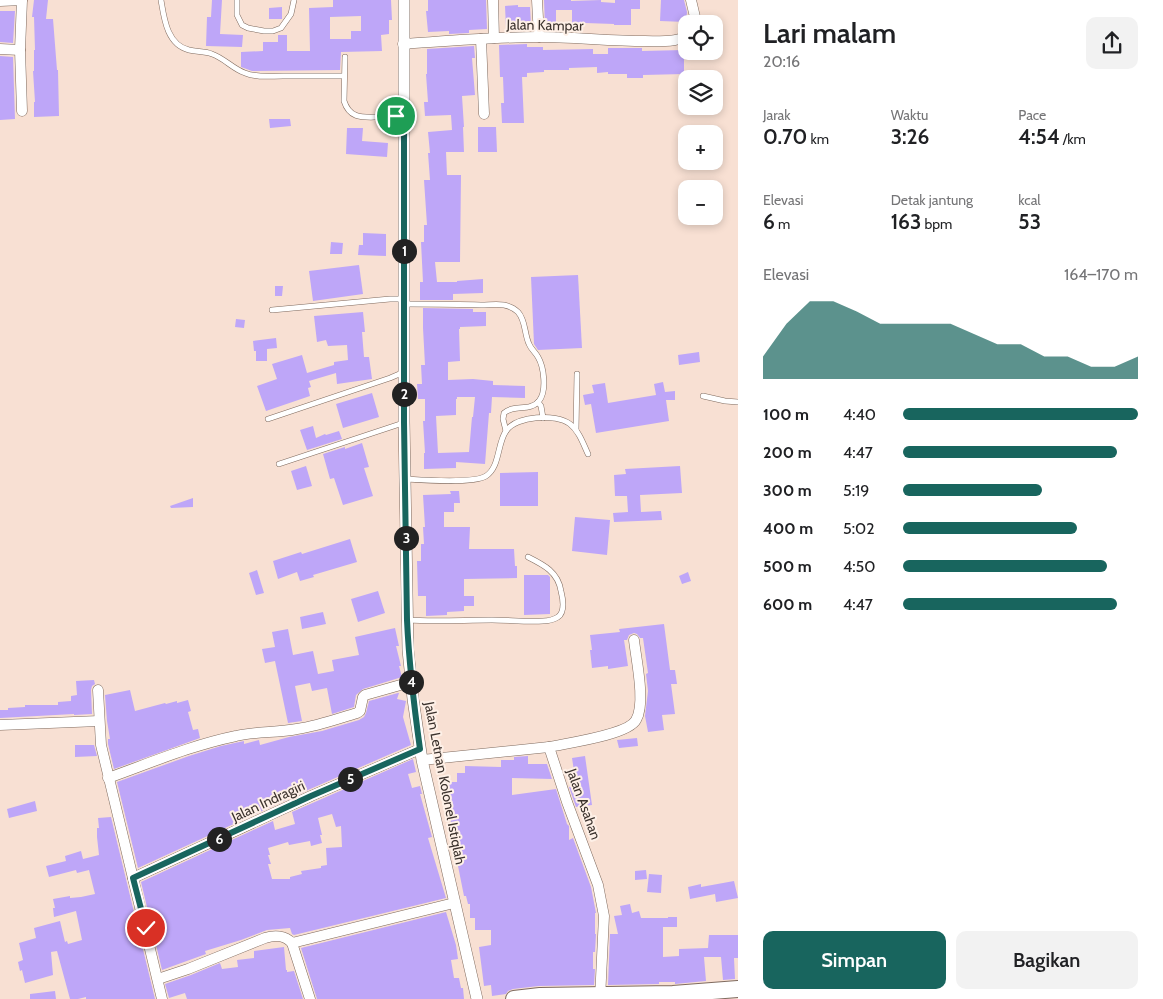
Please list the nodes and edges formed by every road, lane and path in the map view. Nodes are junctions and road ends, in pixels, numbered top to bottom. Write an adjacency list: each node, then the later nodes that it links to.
1 (22, 0): 9 (street); 17 (street)
2 (161, 0): 19 (lane)
3 (237, 0): 4 (lane)
4 (294, 0)
5 (404, 0): 15 (street, Jalan Letnan Kolonel Istiqlah)
6 (493, 0): 12 (street)
7 (536, 0): 11 (street)
8 (691, 0): 10 (street)
9 (0, 1)
10 (695, 15)
11 (539, 37): 12 (street, Jalan Kampar); 14 (street, Jalan Kampar)
12 (494, 38): 13 (street, Jalan Kampar)
13 (481, 39): 15 (street, Jalan Kampar); 21 (street)
14 (678, 39)
15 (404, 44): 22 (street, Jalan Letnan Kolonel Istiqlah)
16 (0, 49): 17 (street)
17 (20, 50): 20 (street)
18 (345, 57): 19 (lane)
19 (344, 76): 22 (lane)
20 (22, 111)
21 (484, 114)
22 (404, 115): 23 (street, Jalan Letnan Kolonel Istiqlah)
23 (404, 302): 24 (lane); 25 (street, Jalan Letnan Kolonel Istiqlah); 28 (lane)
24 (272, 310)
25 (405, 371): 31 (lane); 32 (street, Jalan Letnan Kolonel Istiqlah)
26 (577, 374): 33 (lane)
27 (704, 396): 29 (lane)
28 (538, 402): 30 (lane); 34 (lane)
29 (738, 402)
30 (543, 418): 33 (lane); 34 (lane)
31 (268, 419)
32 (404, 422): 36 (lane); 37 (street, Jalan Letnan Kolonel Istiqlah)
33 (576, 430): 35 (lane)
34 (506, 431): 37 (lane)
35 (588, 454)
36 (279, 464)
37 (404, 479): 39 (street, Jalan Letnan Kolonel Istiqlah)
38 (528, 557): 39 (lane)
39 (407, 620): 41 (street, Jalan Letnan Kolonel Istiqlah)
40 (634, 640): 45 (street)
41 (411, 682): 46 (street, Jalan Letnan Kolonel Istiqlah); 47 (street)
42 (98, 690): 43 (street)
43 (99, 721): 44 (street); 47 (street)
44 (0, 725)
45 (549, 747): 46 (street); 53 (street, Jalan Asahan)
46 (421, 754): 48 (street, Jalan Indragiri); 49 (street, Jalan Letnan Kolonel Istiqlah)
47 (108, 778): 48 (street)
48 (133, 878): 51 (street)
49 (454, 903): 50 (street); 56 (street, Jalan Letnan Kolonel Istiqlah)
50 (289, 940): 51 (street); 55 (street)
51 (158, 979): 54 (street)
52 (738, 989): 53 (highway)
53 (600, 997): 57 (highway)
54 (162, 999)
55 (310, 999)
56 (477, 999)
57 (514, 999)

